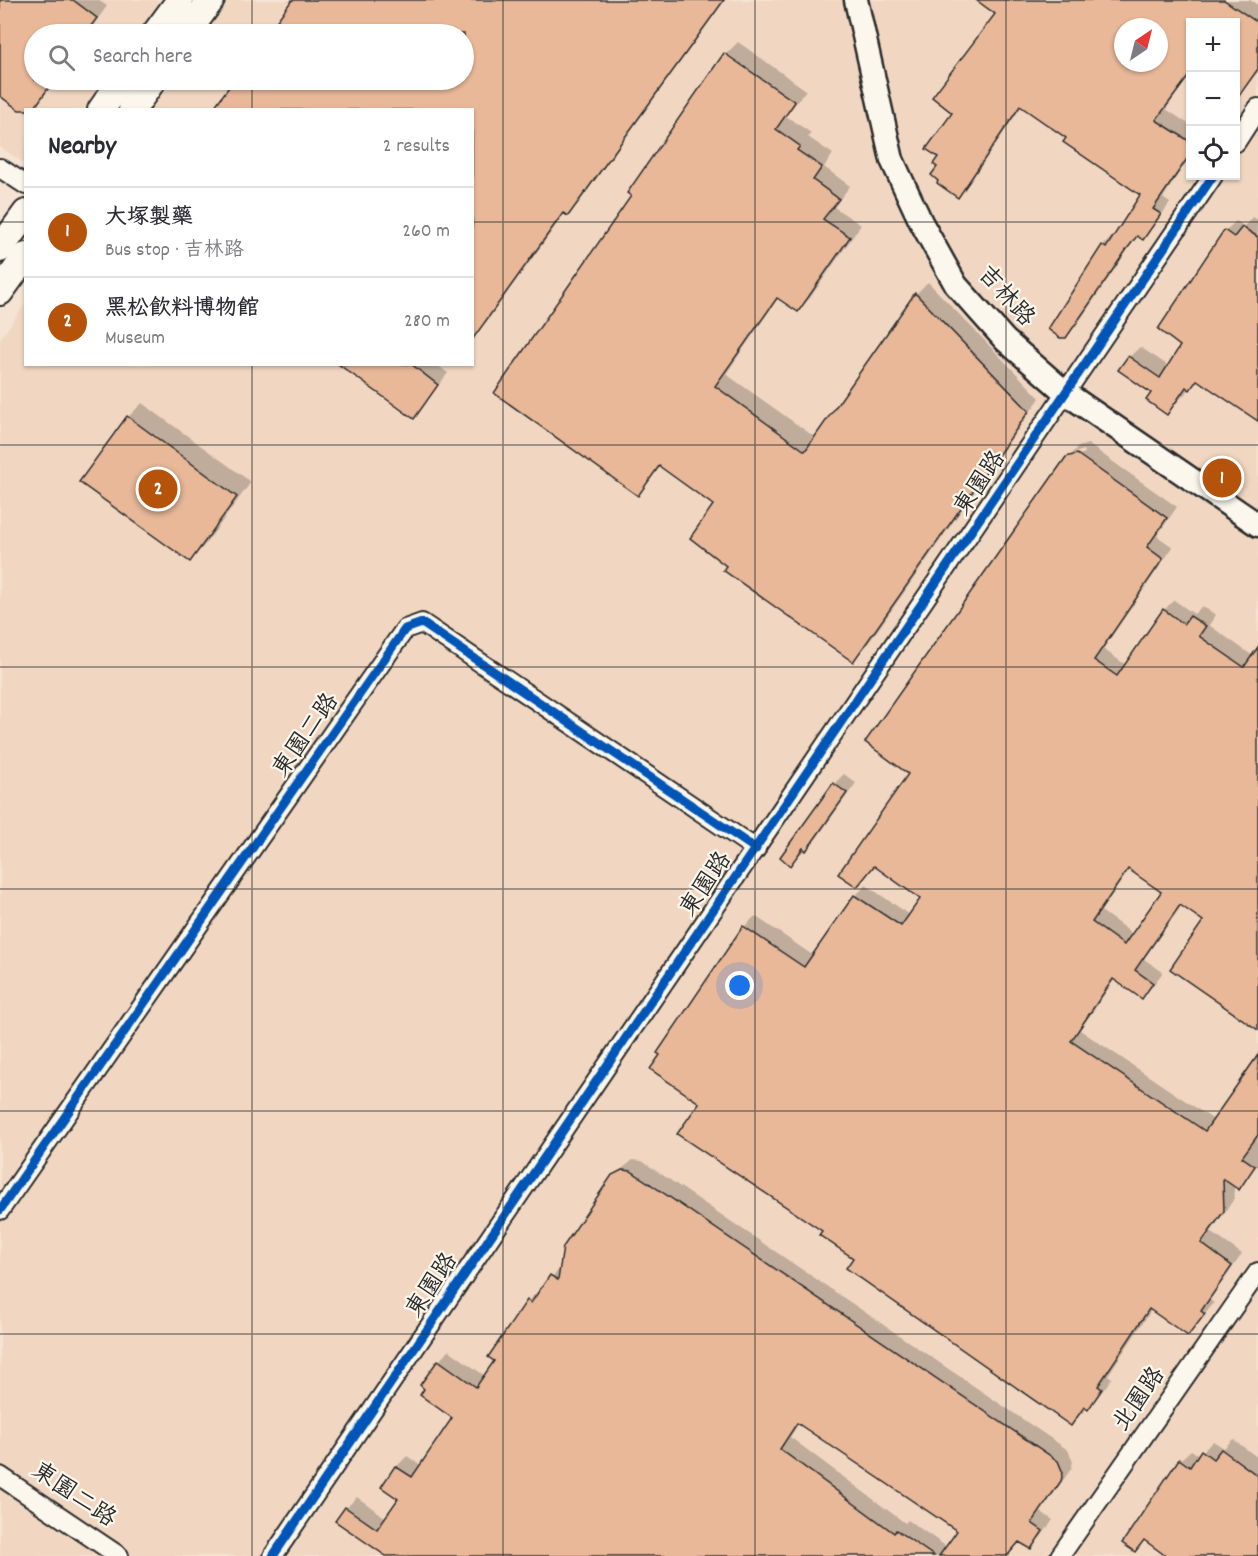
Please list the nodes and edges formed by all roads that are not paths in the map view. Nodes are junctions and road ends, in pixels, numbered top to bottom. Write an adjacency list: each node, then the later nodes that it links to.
1 (180, 0): 4 (main road)
2 (211, 0): 5 (main road)
3 (856, 0): 19 (street, 吉林路)
4 (162, 24)
5 (193, 24)
6 (116, 90): 8 (main road)
7 (146, 90): 9 (main road)
8 (102, 108)
9 (133, 108)
10 (1258, 108): 11 (street)
11 (1240, 136)
12 (0, 168): 14 (street)
13 (1210, 180): 19 (street, 東園路)
14 (24, 184)
15 (24, 216): 16 (main road)
16 (0, 249)
17 (24, 259): 18 (main road)
18 (0, 292)
19 (1066, 394): 20 (street, 吉林路); 21 (street, 東園路)
20 (1258, 525)
21 (756, 849): 22 (street, 東園二路); 26 (street, 東園路)
22 (0, 1210)
23 (1258, 1272): 27 (street, 北園路)
24 (0, 1476): 25 (street, 東園二路)
25 (119, 1556)
26 (273, 1556)
27 (1060, 1556)

